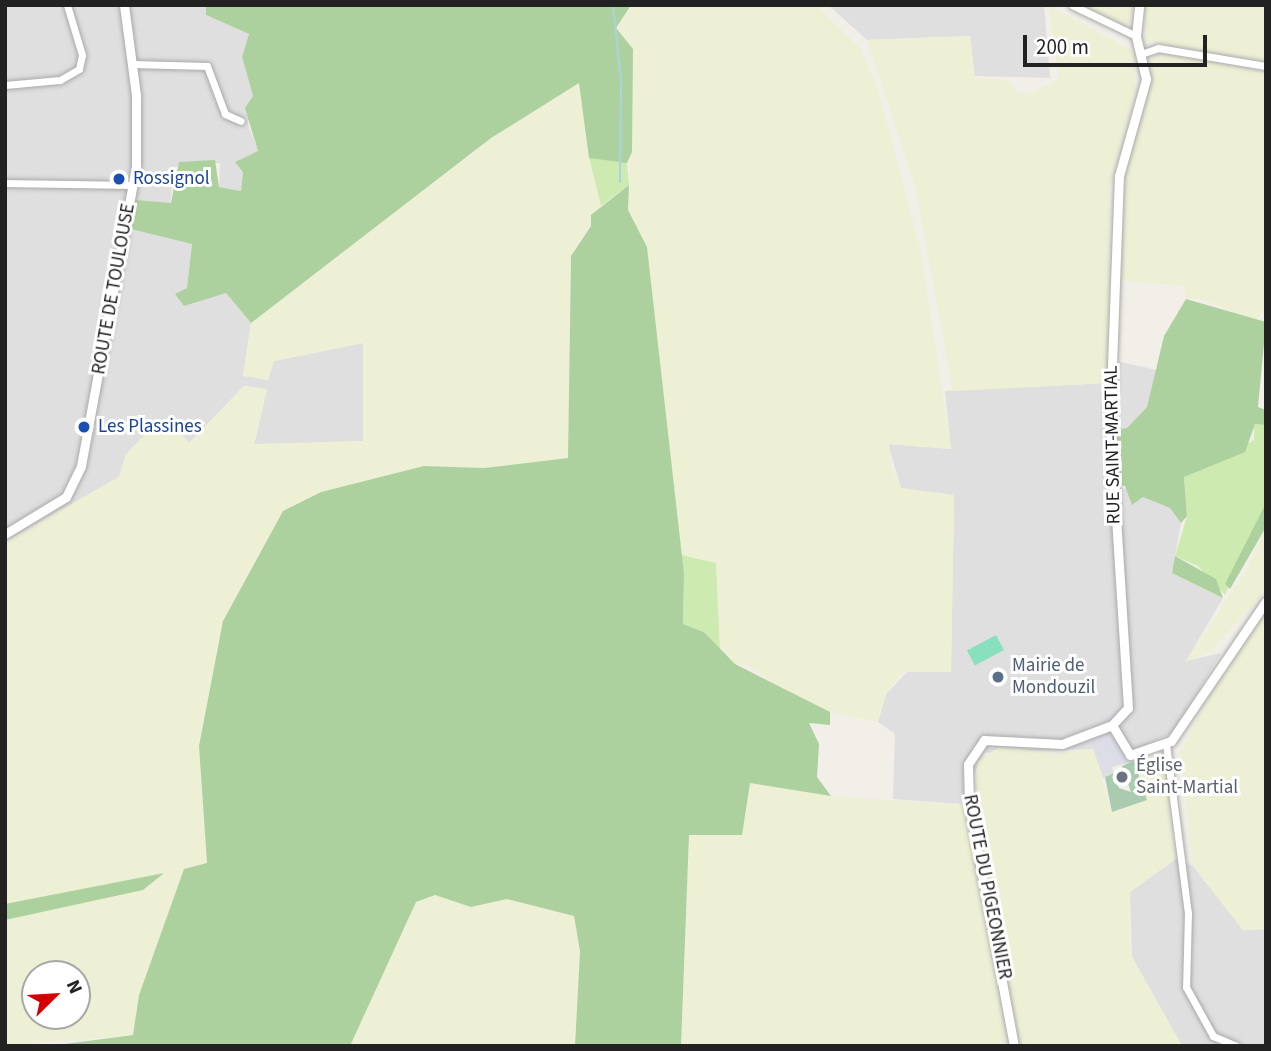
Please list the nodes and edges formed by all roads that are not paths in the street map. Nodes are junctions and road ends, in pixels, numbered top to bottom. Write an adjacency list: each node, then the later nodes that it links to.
1 (67, 5): 9 (street)
2 (124, 5): 7 (street, ROUTE DE TOULOUSE)
3 (1072, 5): 5 (street)
4 (1139, 5): 5 (street)
5 (1136, 36): 6 (street, RUE SAINT-MARTIAL)
6 (1141, 54): 8 (street); 15 (street, RUE SAINT-MARTIAL)
7 (132, 64): 10 (street); 12 (street, ROUTE DE TOULOUSE)
8 (1266, 66)
9 (5, 85)
10 (241, 121)
11 (5, 183): 12 (street)
12 (133, 185): 13 (street, ROUTE DE TOULOUSE)
13 (5, 534)
14 (1266, 601): 16 (street)
15 (1112, 725): 16 (street); 17 (street, ROUTE DU PIGEONNIER)
16 (1169, 742): 18 (street)
17 (1014, 1046)
18 (1236, 1046)

